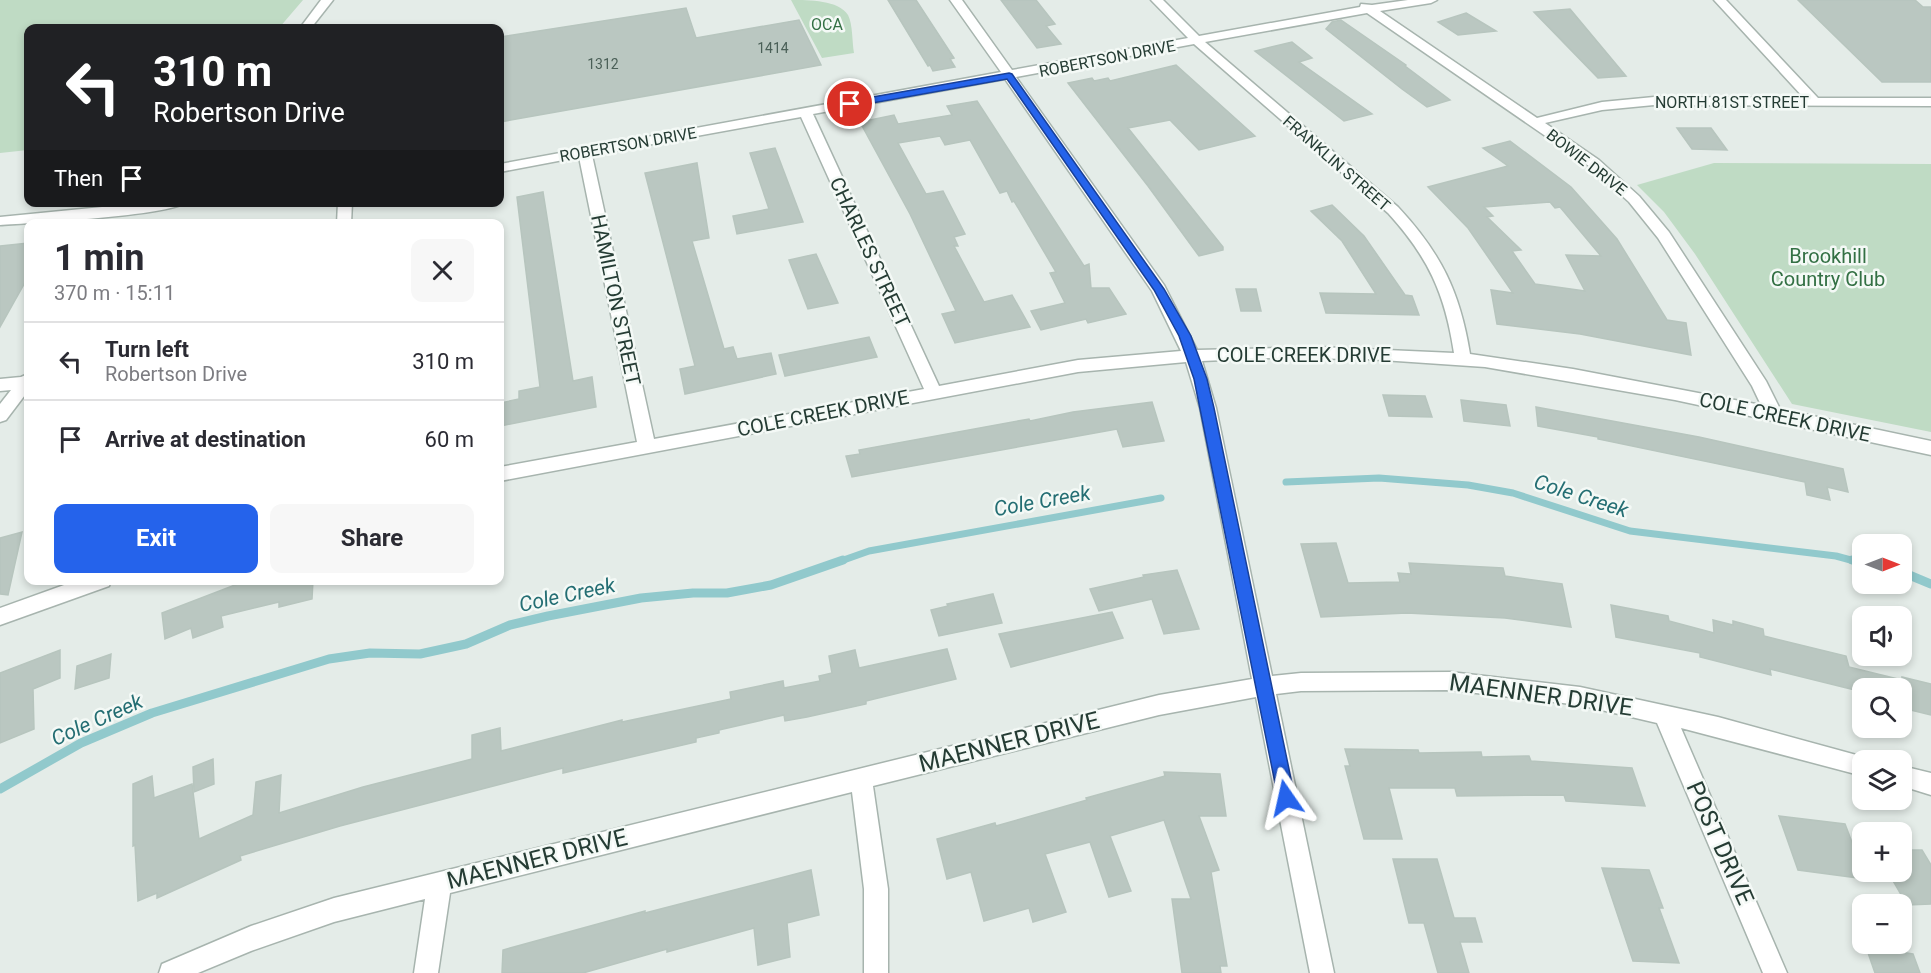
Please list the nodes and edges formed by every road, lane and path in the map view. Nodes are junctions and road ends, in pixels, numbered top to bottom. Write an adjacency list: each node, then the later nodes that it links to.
1 (327, 0): 8 (street)
2 (956, 0): 10 (street)
3 (1158, 0): 9 (street, FRANKLIN STREET)
4 (1356, 0): 7 (street, BOWIE DRIVE)
5 (1431, 0): 7 (street, ROBERTSON DRIVE)
6 (1720, 0): 11 (street)
7 (1369, 9): 9 (street, ROBERTSON DRIVE); 14 (street, BOWIE DRIVE)
8 (307, 24)
9 (1197, 41): 10 (street, ROBERTSON DRIVE); 24 (street, FRANKLIN STREET)
10 (1009, 76): 13 (street, ROBERTSON DRIVE); 23 (street)
11 (1815, 102): 12 (street, NORTH 81ST STREET); 14 (street, NORTH 81ST STREET)
12 (1931, 102)
13 (805, 112): 15 (street, ROBERTSON DRIVE); 28 (street, CHARLES STREET)
14 (1535, 122): 29 (street, BOWIE DRIVE)
15 (585, 153): 16 (street, ROBERTSON DRIVE); 31 (street, HAMILTON STREET)
16 (504, 167)
17 (150, 207): 20 (street)
18 (167, 207): 21 (street)
19 (24, 219): 22 (street)
20 (25, 219)
21 (157, 219)
22 (0, 221)
23 (1192, 355): 24 (street, COLE CREEK DRIVE); 28 (street, COLE CREEK DRIVE); 36 (street)
24 (1463, 359): 29 (street, COLE CREEK DRIVE)
25 (24, 382): 26 (street)
26 (0, 385)
27 (24, 386): 30 (street)
28 (934, 393): 31 (street, COLE CREEK DRIVE)
29 (1774, 414): 32 (street, COLE CREEK DRIVE)
30 (0, 416)
31 (647, 446): 33 (street, COLE CREEK DRIVE)
32 (1931, 448)
33 (504, 473)
34 (88, 585): 35 (street)
35 (0, 616)
36 (1264, 688): 37 (street, MAENNER DRIVE); 39 (street, MAENNER DRIVE); 46 (street)
37 (1664, 714): 38 (street, MAENNER DRIVE); 47 (street, POST DRIVE)
38 (1852, 763)
39 (861, 779): 42 (street, MAENNER DRIVE); 45 (street)
40 (1912, 779): 41 (street)
41 (1931, 784)
42 (439, 884): 43 (street, MAENNER DRIVE); 44 (street)
43 (171, 973)
44 (426, 973)
45 (876, 973)
46 (1322, 973)
47 (1775, 973)

